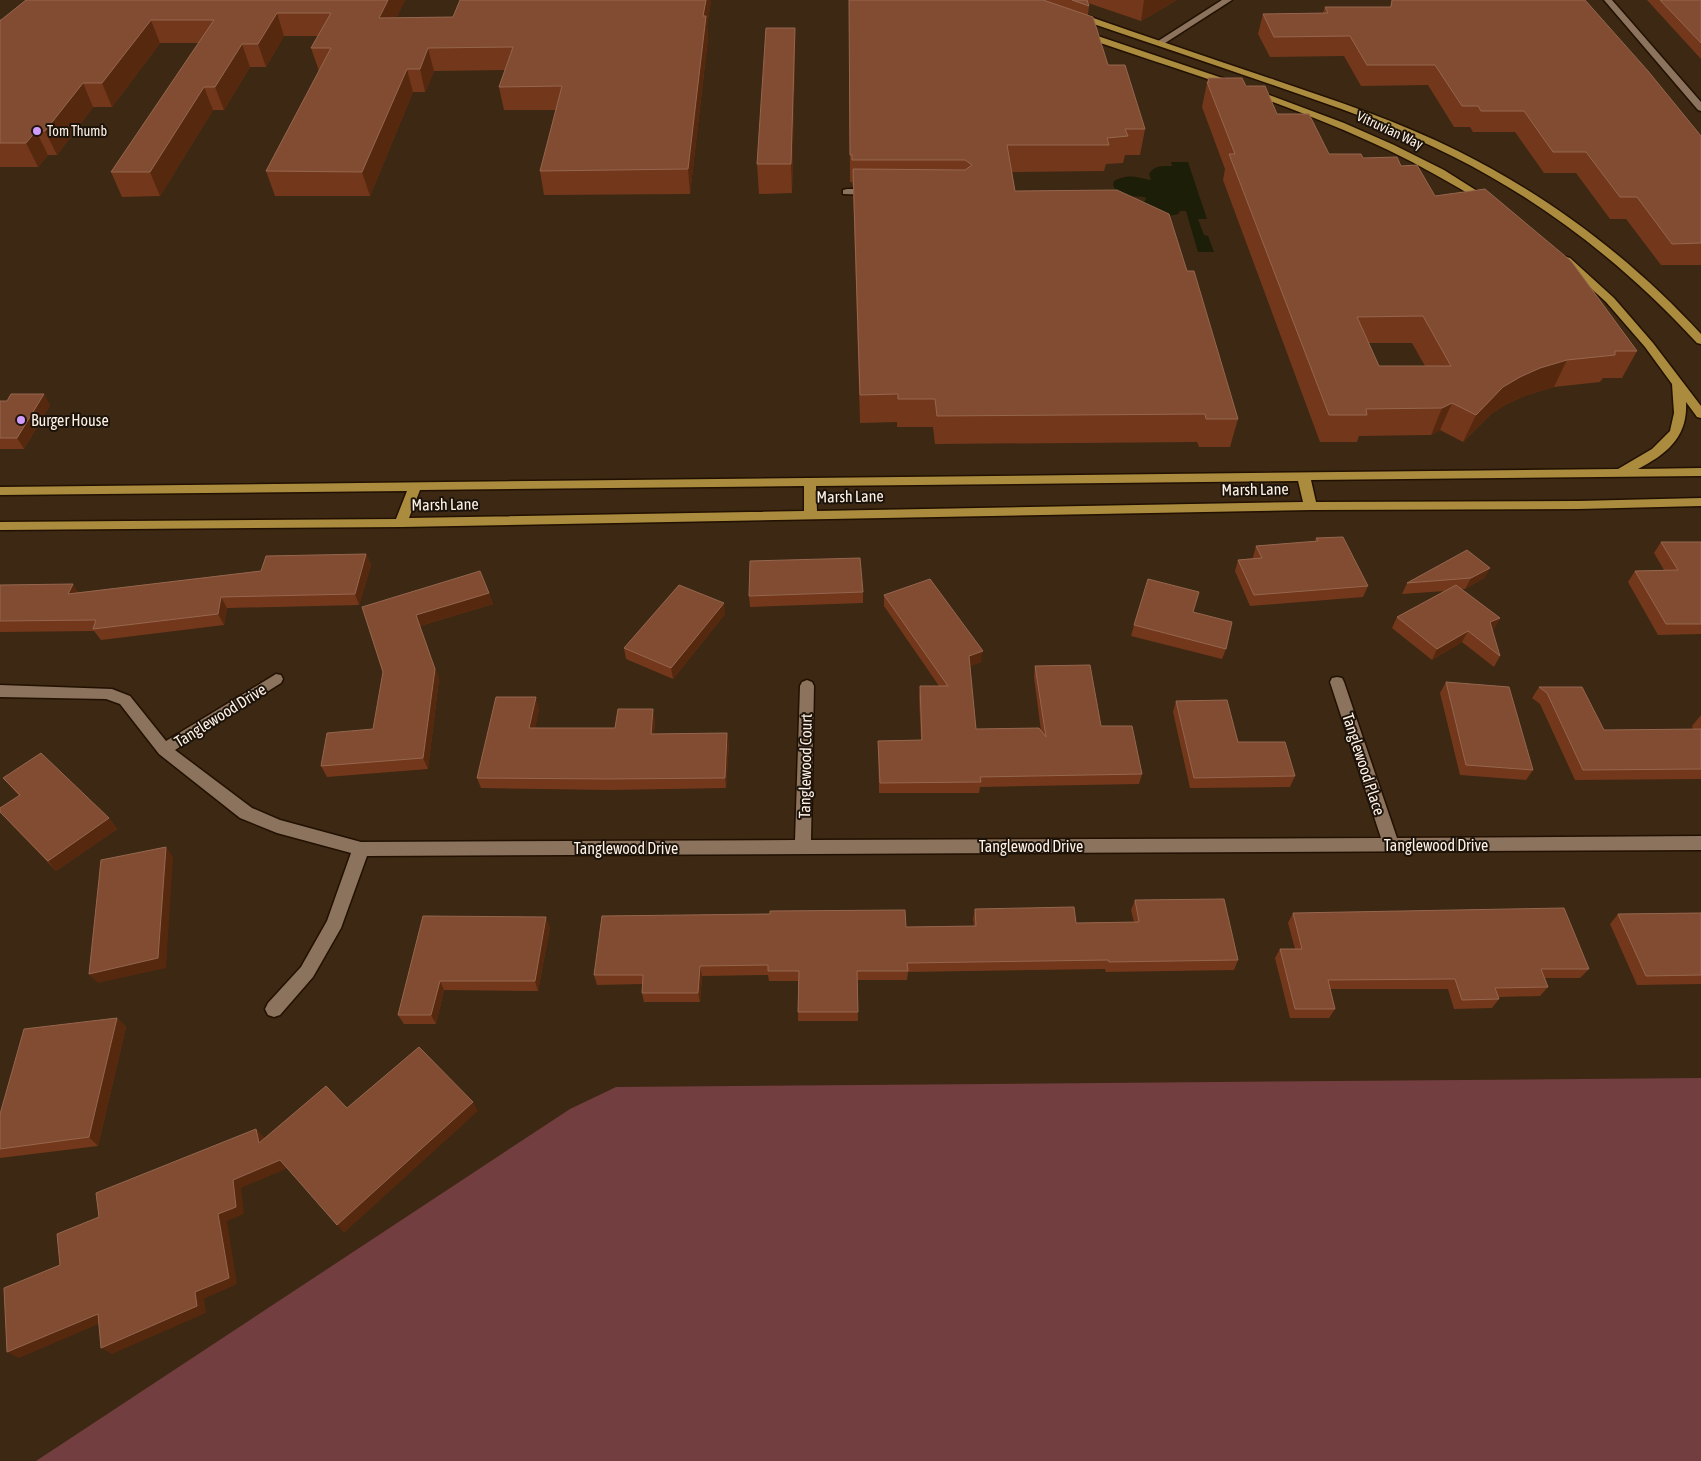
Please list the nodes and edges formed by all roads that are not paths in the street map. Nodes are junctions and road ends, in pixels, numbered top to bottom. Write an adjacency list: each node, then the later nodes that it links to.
1 (1228, 0): 5 (street)
2 (1608, 0): 7 (street)
3 (1069, 12): 5 (main road, Vitruvian Way)
4 (1074, 31): 6 (main road, Vitruvian Way)
5 (1159, 43): 6 (main road); 8 (main road, Vitruvian Way)
6 (1140, 54): 8 (main road, Vitruvian Way)
7 (1701, 108)
8 (1430, 153): 11 (main road, Vitruvian Way); 13 (main road, Vitruvian Way)
9 (847, 192): 10 (street)
10 (886, 192)
11 (1495, 206)
12 (1556, 251): 14 (main road)
13 (1701, 341)
14 (1678, 382): 15 (main road); 17 (main road)
15 (1701, 414)
16 (1701, 472): 17 (main road, Marsh Lane)
17 (1617, 473): 18 (main road, Marsh Lane)
18 (1303, 475): 19 (main road, Marsh Lane); 24 (main road)
19 (810, 482): 20 (main road, Marsh Lane); 26 (main road)
20 (415, 487): 21 (main road, Marsh Lane); 27 (main road)
21 (0, 491)
22 (1675, 502): 23 (main road, Marsh Lane); 24 (main road, Marsh Lane); 25 (main road)
23 (1701, 502)
24 (1311, 506): 26 (main road, Marsh Lane)
25 (1701, 508)
26 (810, 515): 27 (main road, Marsh Lane)
27 (401, 523): 28 (main road, Marsh Lane)
28 (0, 526)
29 (276, 679): 33 (street, Tanglewood Drive)
30 (1337, 682): 35 (street, Tanglewood Place)
31 (806, 686): 36 (street, Tanglewood Court)
32 (0, 691): 33 (street, Tanglewood Drive)
33 (164, 750): 37 (street, Tanglewood Drive)
34 (1701, 843): 35 (street, Tanglewood Drive)
35 (1391, 845): 36 (street, Tanglewood Drive)
36 (803, 847): 37 (street, Tanglewood Drive)
37 (361, 849): 38 (street)
38 (274, 1009)

